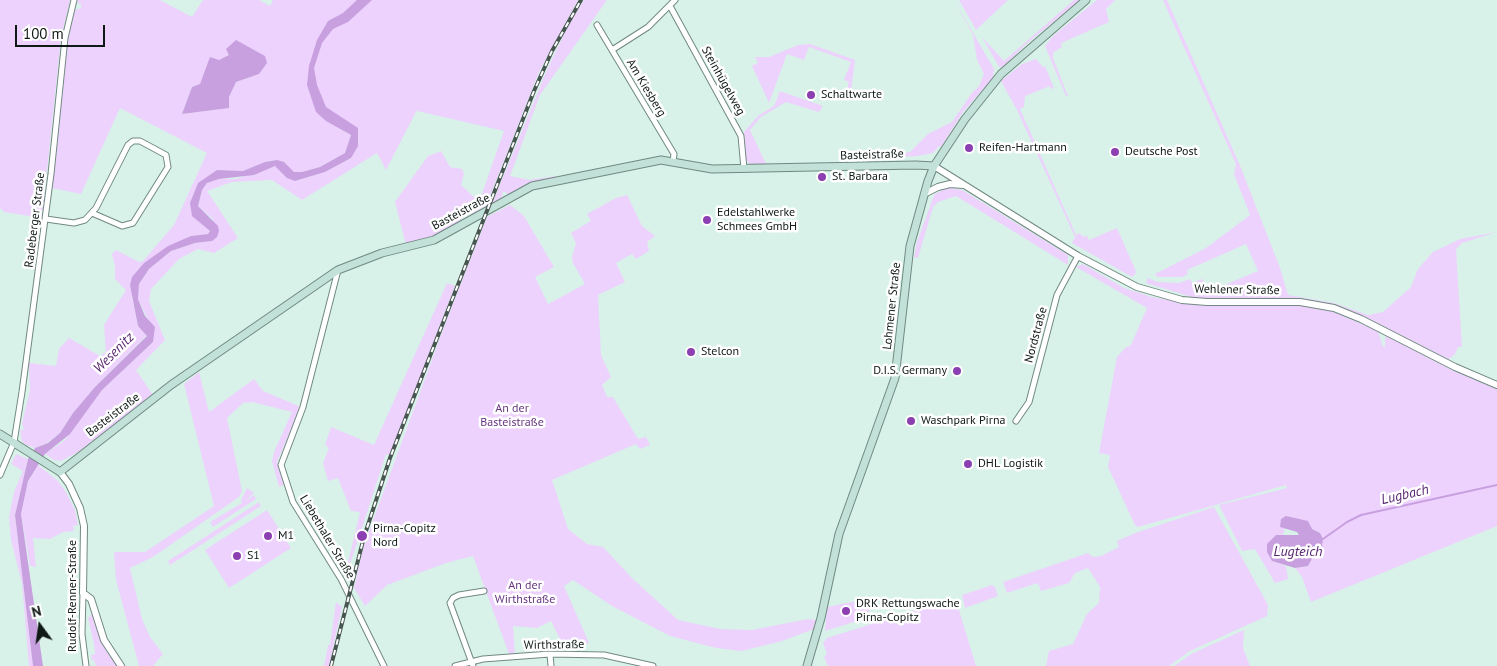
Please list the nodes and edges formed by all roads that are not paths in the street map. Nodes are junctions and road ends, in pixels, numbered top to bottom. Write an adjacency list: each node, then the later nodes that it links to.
1 (74, 0): 13 (street, Radeberger Straße)
2 (675, 0): 4 (street)
3 (1086, 0): 8 (main road, Lohmener Straße)
4 (670, 6): 6 (street); 9 (street, Steinhügelweg)
5 (597, 25): 6 (street, Am Kiesberg)
6 (612, 50): 7 (street, Am Kiesberg)
7 (673, 162): 9 (main road, Basteistraße); 15 (main road, Basteistraße)
8 (934, 166): 9 (main road, Basteistraße); 10 (street, Wehlener Straße); 11 (main road, Lohmener Straße)
9 (744, 169)
10 (964, 185): 11 (street); 14 (street, Wehlener Straße)
11 (924, 194): 32 (main road, Lohmener Straße)
12 (92, 213): 12 (street); 13 (street)
13 (46, 219): 19 (street, Radeberger Straße)
14 (1078, 256): 16 (street, Wehlener Straße); 17 (street, Nordstraße)
15 (338, 270): 20 (main road, Basteistraße); 28 (street, Liebethaler Straße)
16 (1497, 385)
17 (1016, 421)
18 (0, 434): 19 (main road)
19 (14, 442): 20 (main road); 21 (street, Radeberger Straße)
20 (60, 472): 23 (street, Rudolf-Renner-Straße)
21 (0, 476)
22 (484, 591): 25 (street)
23 (83, 593): 26 (street, Rudolf-Renner-Straße); 27 (street)
24 (550, 654): 25 (street, Wirthstraße); 30 (street); 31 (street, Wirthstraße)
25 (473, 664): 29 (street, Wirthstraße)
26 (86, 666)
27 (121, 666)
28 (384, 666)
29 (455, 666)
30 (551, 666)
31 (653, 666)
32 (807, 666)

